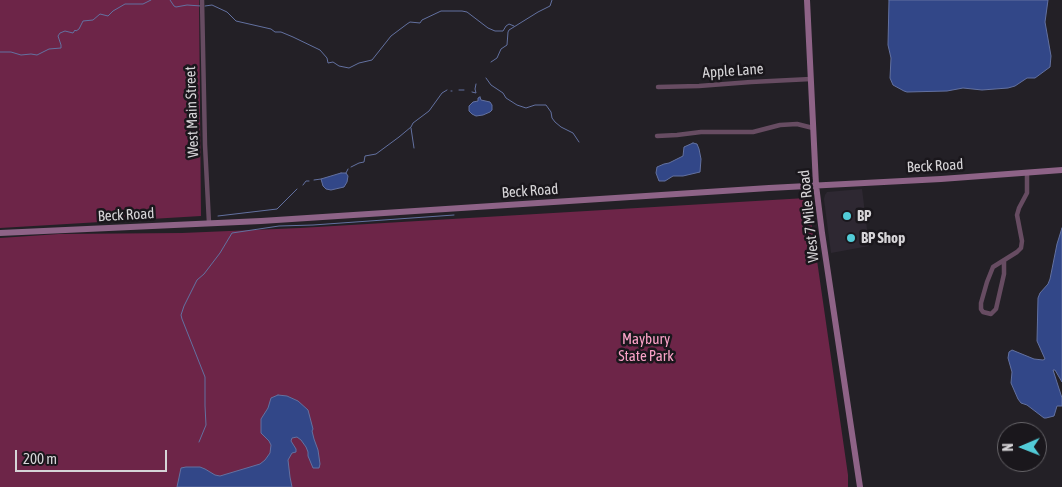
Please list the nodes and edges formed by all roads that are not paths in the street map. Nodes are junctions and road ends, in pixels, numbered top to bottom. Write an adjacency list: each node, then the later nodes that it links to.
1 (202, 0): 10 (street, West Main Street)
2 (807, 0): 3 (main road, West 7 Mile Road)
3 (811, 79): 4 (street, Apple Lane); 5 (main road, West 7 Mile Road)
4 (658, 87)
5 (814, 128): 6 (street); 9 (main road, West 7 Mile Road)
6 (657, 136)
7 (1062, 170): 8 (main road, Beck Road)
8 (1027, 173): 9 (main road, Beck Road); 12 (street)
9 (816, 185): 10 (main road, Beck Road); 13 (main road, West 7 Mile Road)
10 (209, 223): 11 (main road, Beck Road)
11 (0, 233)
12 (1004, 261): 12 (street)
13 (860, 487)

